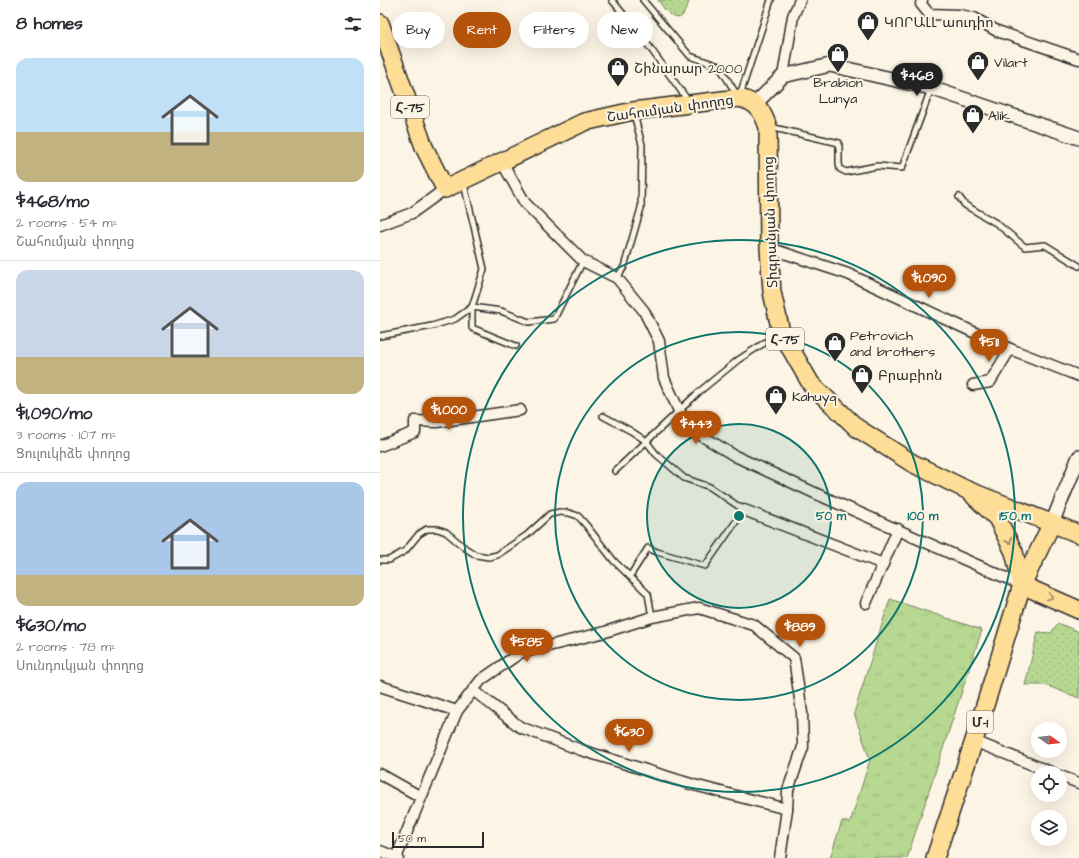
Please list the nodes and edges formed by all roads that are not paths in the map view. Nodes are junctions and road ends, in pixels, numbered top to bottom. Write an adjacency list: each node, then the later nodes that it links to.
1 (612, 0): 11 (lane)
2 (643, 0): 10 (lane)
3 (772, 0): 10 (lane)
4 (800, 0): 8 (street)
5 (922, 0): 7 (street)
6 (380, 23): 18 (highway, Հ-75)
7 (1079, 59)
8 (783, 76): 9 (street); 12 (street, Շահումյան փողոց)
9 (931, 88): 14 (lane); 15 (street)
10 (739, 98): 11 (highway, Շահումյան փողոց); 12 (highway, Շահումյան փողոց)
11 (690, 104): 13 (highway, Շահումյան փողոց)
12 (755, 104): 14 (highway, Տիգրանյան փողոց / Հ-75)
13 (633, 111): 16 (highway, Շահումյան փողոց); 24 (lane)
14 (768, 127): 21 (highway, Տիգրանյան փողոց / Հ-75)
15 (1079, 138)
16 (502, 162): 17 (highway, Շահումյան փողոց); 22 (street)
17 (463, 181): 18 (highway, Շահումյան փողոց); 25 (lane)
18 (444, 189): 20 (street)
19 (959, 197): 23 (lane)
20 (380, 225)
21 (769, 248): 26 (highway, Տիգրանյան փողոց / Հ-75); 29 (street)
22 (583, 261): 24 (street); 25 (lane)
23 (1079, 266)
24 (617, 278): 33 (street)
25 (472, 307): 27 (lane); 28 (lane)
26 (781, 332): 33 (lane); 39 (highway, Տիգրանյան փողոց / Հ-75)
27 (380, 336)
28 (516, 346)
29 (1010, 349): 30 (street); 31 (street)
30 (1079, 376)
31 (973, 385)
32 (520, 410): 36 (street)
33 (679, 411): 35 (lane); 42 (street)
34 (603, 416): 35 (lane)
35 (646, 441): 38 (lane); 40 (lane)
36 (380, 446)
37 (1079, 457): 41 (street)
38 (615, 471)
39 (967, 490): 41 (highway, Տիգրանյան փողոց / Հ-75); 47 (highway, Տիգրանյան փողոց / Հ-75, one-way to 47)
40 (744, 510): 45 (street); 46 (lane)
41 (1052, 523): 43 (highway, Տիգրանյան փողոց); 47 (highway, Մ-1)
42 (898, 529): 45 (street); 47 (street)
43 (1079, 534)
44 (380, 560): 46 (lane)
45 (883, 564): 48 (street)
46 (630, 576): 50 (lane)
47 (1022, 585): 49 (highway, one-way to 49); 54 (highway, Մ-1)
48 (866, 603)
49 (1079, 610)
50 (652, 617): 52 (street); 60 (street)
51 (380, 686): 53 (street)
52 (473, 690): 53 (street); 60 (street)
53 (457, 711): 59 (street)
54 (974, 741): 55 (street); 64 (highway, Մ-1)
55 (1036, 766)
56 (380, 774): 59 (street)
57 (1067, 779): 58 (street)
58 (1079, 783)
59 (421, 797): 62 (street)
60 (787, 809): 63 (street)
61 (380, 851): 62 (street)
62 (397, 858)
63 (780, 858)
64 (935, 858)

